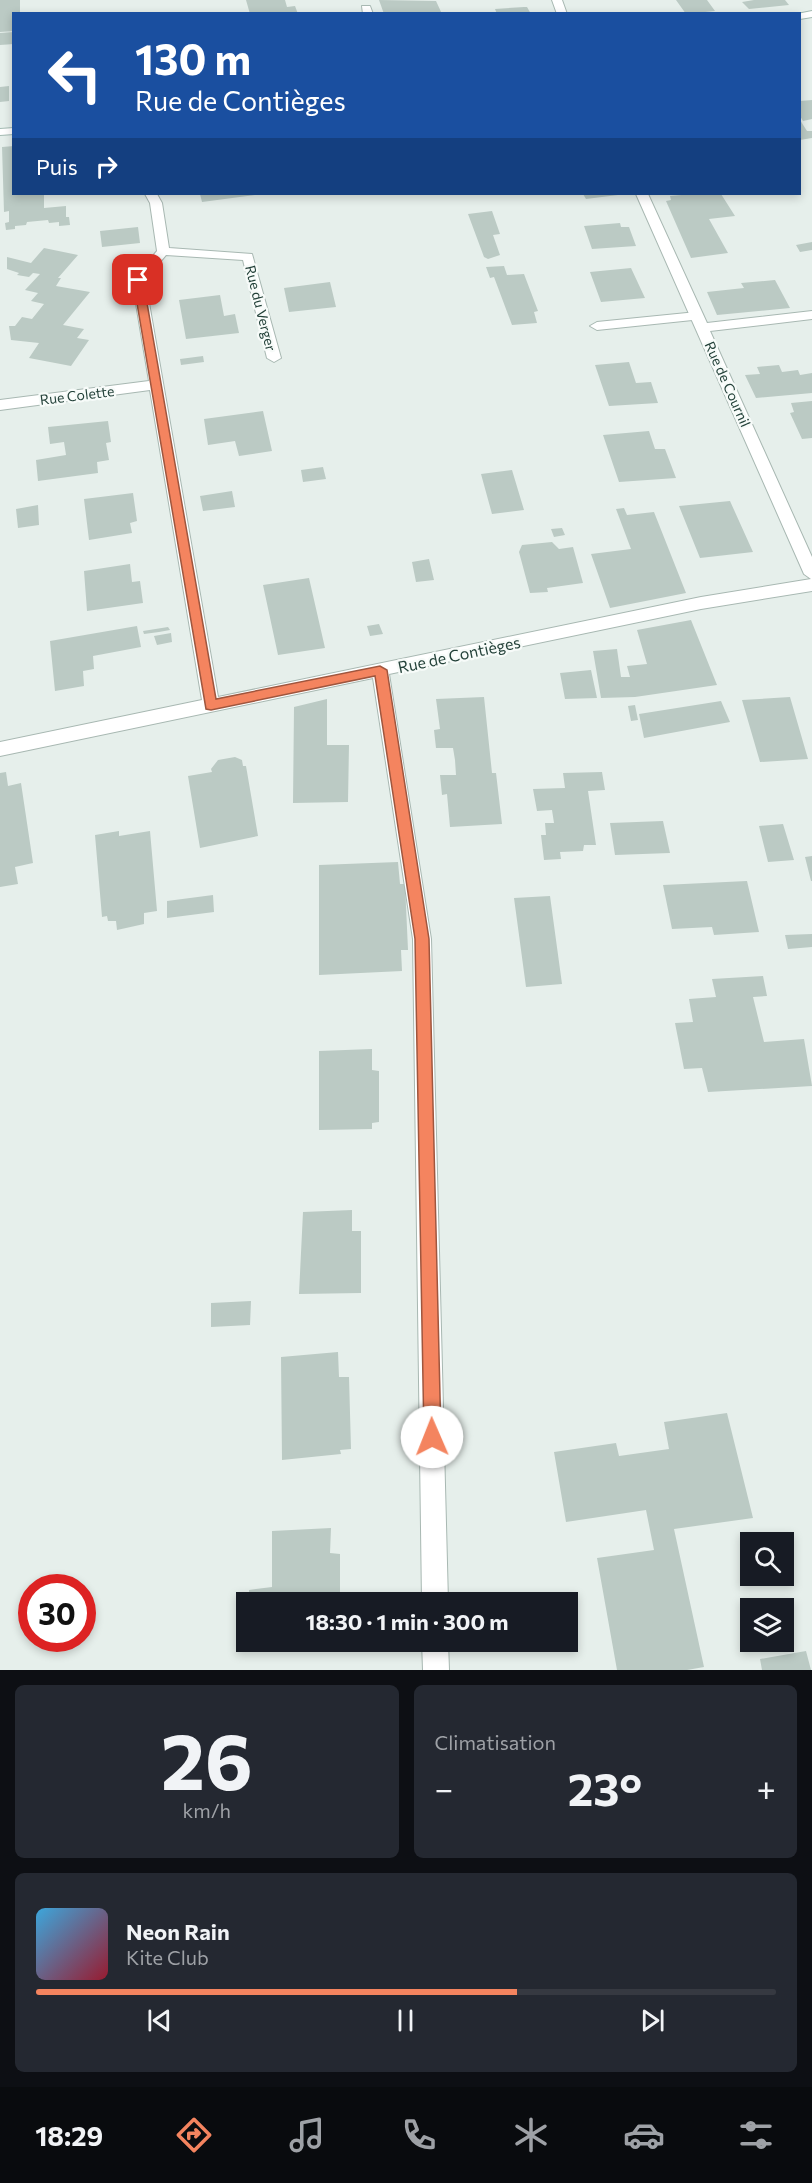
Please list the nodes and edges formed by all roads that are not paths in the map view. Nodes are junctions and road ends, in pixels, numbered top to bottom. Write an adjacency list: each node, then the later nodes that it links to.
1 (152, 195): 3 (street)
2 (642, 195): 5 (street, Rue de Cournil)
3 (163, 251): 7 (street, Rue du Verger); 8 (street)
4 (812, 315): 5 (street)
5 (700, 322): 6 (street); 10 (street, Rue de Cournil)
6 (597, 326)
7 (274, 358)
8 (155, 385): 9 (street, Rue Colette); 13 (street)
9 (0, 405)
10 (812, 574)
11 (812, 585): 12 (street, Rue de Contièges)
12 (380, 670): 13 (street, Rue de Contièges); 15 (street)
13 (211, 705): 14 (street, Rue de Contièges)
14 (0, 749)
15 (435, 1592)
16 (435, 1652): 17 (street)
17 (436, 1670)

